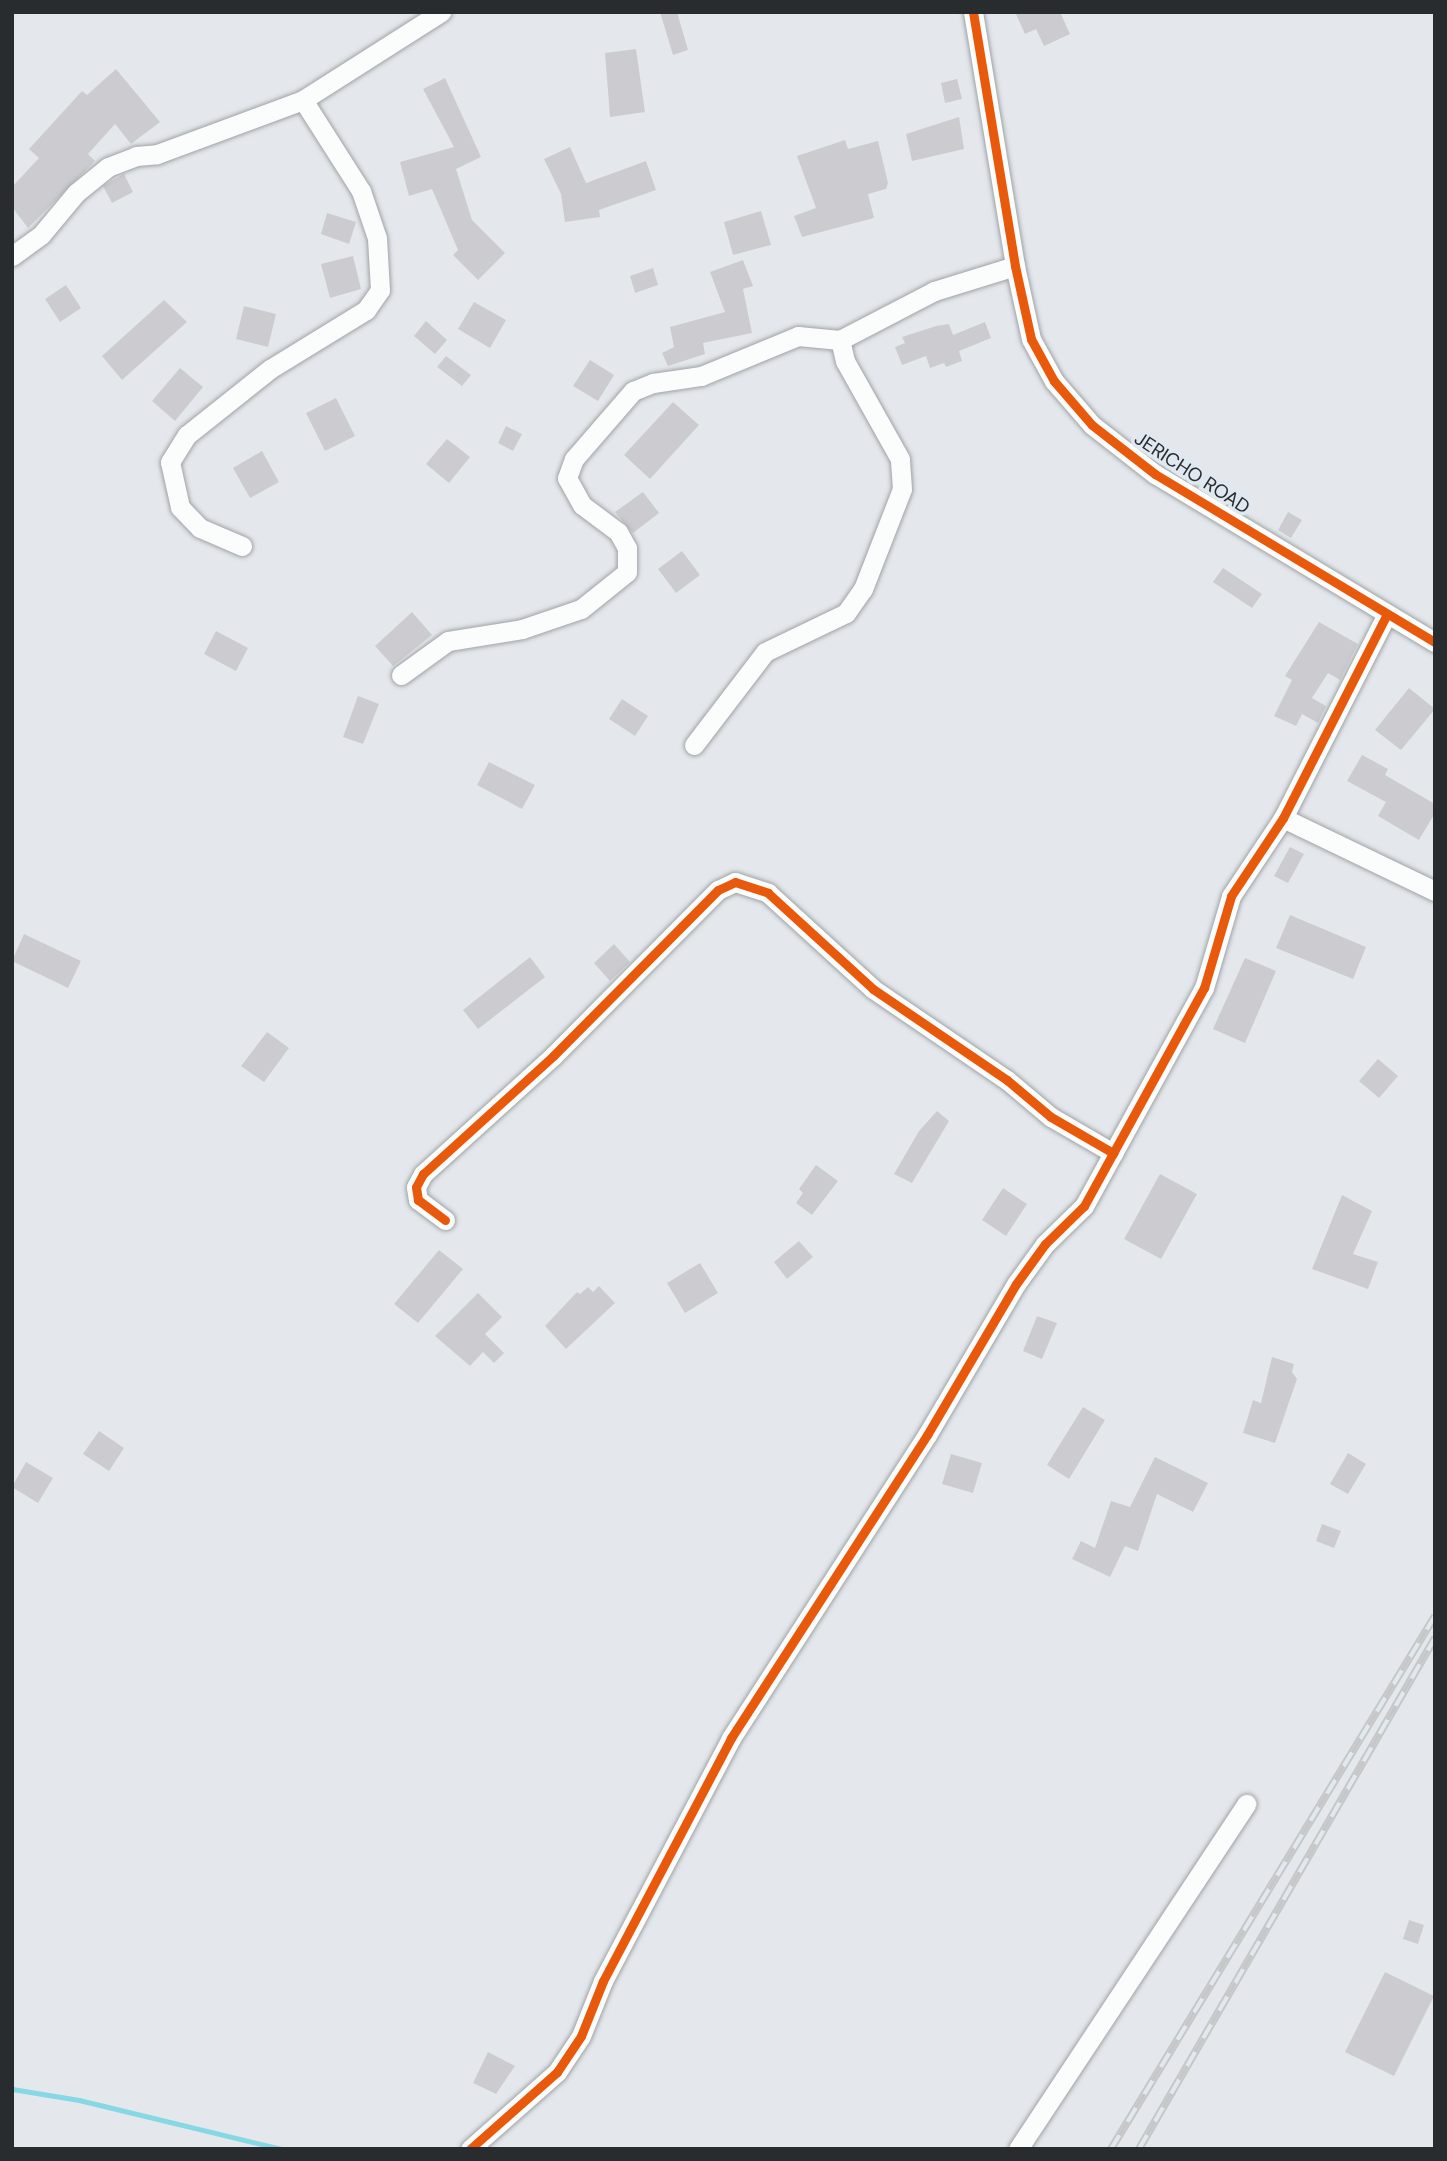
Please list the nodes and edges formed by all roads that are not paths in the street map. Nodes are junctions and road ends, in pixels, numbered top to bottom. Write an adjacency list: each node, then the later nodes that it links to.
1 (441, 12): 3 (street)
2 (973, 12): 5 (street, JERICHO ROAD)
3 (303, 100): 4 (street); 7 (street)
4 (12, 256)
5 (1015, 266): 6 (street); 8 (street, JERICHO ROAD)
6 (840, 340): 10 (street); 11 (street)
7 (243, 546)
8 (1387, 614): 9 (street, JERICHO ROAD); 12 (street)
9 (1435, 642)
10 (401, 675)
11 (694, 745)
12 (1283, 818): 13 (street); 14 (street)
13 (1435, 891)
14 (1113, 1153): 15 (street); 17 (street)
15 (445, 1220)
16 (1246, 1804): 18 (street)
17 (470, 2149)
18 (1018, 2149)

